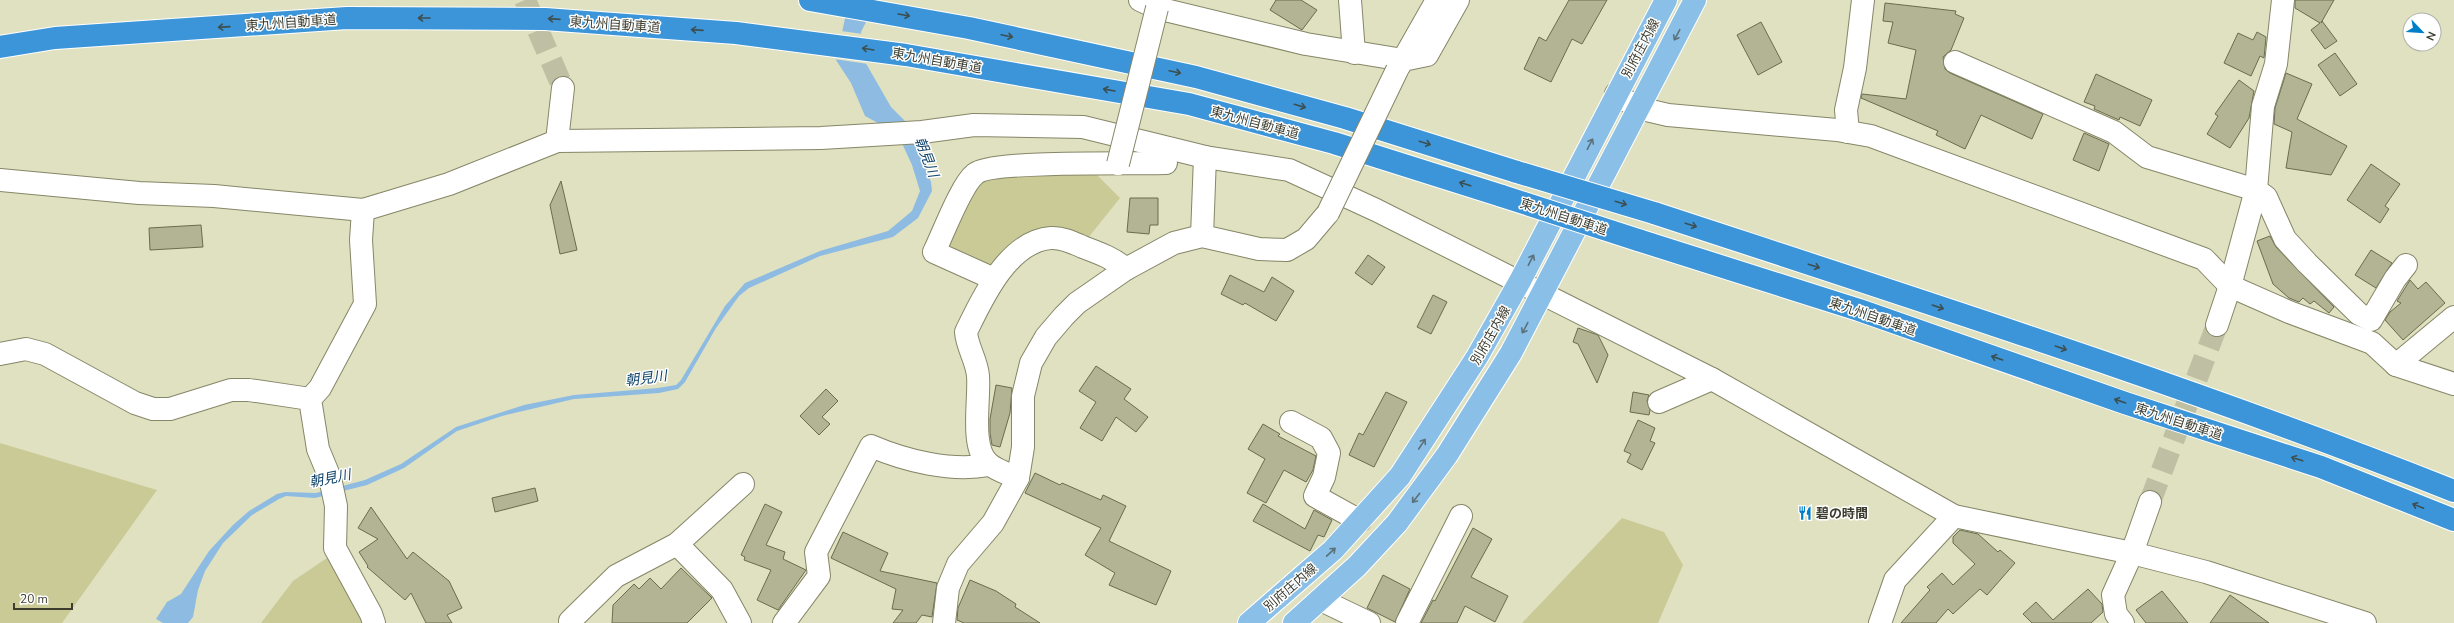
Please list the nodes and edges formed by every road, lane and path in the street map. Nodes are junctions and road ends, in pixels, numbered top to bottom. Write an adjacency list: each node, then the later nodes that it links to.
1 (810, 0): 42 (highway, 東九州自動車道, one-way to 42, bridge)
2 (1350, 0): 11 (street)
3 (1437, 0): 13 (street)
4 (1458, 0): 13 (street)
5 (1666, 0): 15 (main road, 別府庄内線)
6 (1695, 0): 16 (main road, 別府庄内線, one-way to 16)
7 (1863, 0): 17 (street)
8 (2283, 0): 23 (street)
9 (1148, 4): 11 (street); 21 (street, bridge)
10 (0, 47): 51 (highway, 東九州自動車道, one-way to 10, bridge)
11 (1354, 52): 13 (street)
12 (1955, 62): 23 (street)
13 (1400, 65): 25 (street, bridge)
14 (563, 88): 18 (street)
15 (1616, 94): 16 (street); 29 (main road, 別府庄内線, one-way to 15)
16 (1638, 108): 17 (street); 31 (main road, 別府庄内線)
17 (1848, 132): 30 (street)
18 (557, 141): 19 (street); 24 (street)
19 (1205, 157): 25 (street); 29 (street)
20 (1166, 163): 21 (street)
21 (1118, 164): 28 (street)
22 (0, 180): 24 (street)
23 (2256, 190): 30 (street); 33 (street)
24 (363, 210): 39 (street)
25 (1202, 236): 27 (street)
26 (2406, 265): 33 (street)
27 (1126, 269): 28 (street); 44 (street)
28 (994, 279): 43 (street)
29 (1520, 281): 31 (street); 52 (main road, 別府庄内線, one-way to 29)
30 (2230, 286): 34 (street); 36 (street)
31 (1543, 293): 37 (street); 55 (main road, 別府庄内線, one-way to 55)
32 (2454, 317): 36 (street)
33 (2371, 320): 36 (street)
34 (2217, 325)
35 (0, 354): 39 (street)
36 (2402, 360): 38 (street)
37 (1712, 379): 40 (street); 50 (street)
38 (2454, 384)
39 (310, 400): 56 (street)
40 (1659, 402)
41 (1291, 422): 52 (street)
42 (2326, 440): 45 (highway); 47 (highway, 東九州自動車道)
43 (989, 465): 44 (street); 59 (street)
44 (1018, 478): 60 (street)
45 (2454, 478)
46 (743, 484): 53 (street)
47 (2454, 491)
48 (2150, 502): 54 (street)
49 (1461, 516): 64 (street)
50 (1954, 516): 54 (street); 65 (street)
51 (2454, 520)
52 (1360, 521): 61 (main road, 別府庄内線, one-way to 52)
53 (678, 544): 57 (street); 58 (street)
54 (2132, 553): 66 (street); 67 (street)
55 (1321, 600): 62 (main road, 別府庄内線); 63 (street)
56 (374, 623)
57 (571, 623)
58 (740, 623)
59 (784, 623)
60 (944, 623)
61 (1249, 623)
62 (1294, 623)
63 (1369, 623)
64 (1407, 623)
65 (1880, 623)
66 (2123, 623)
67 (2366, 623)

